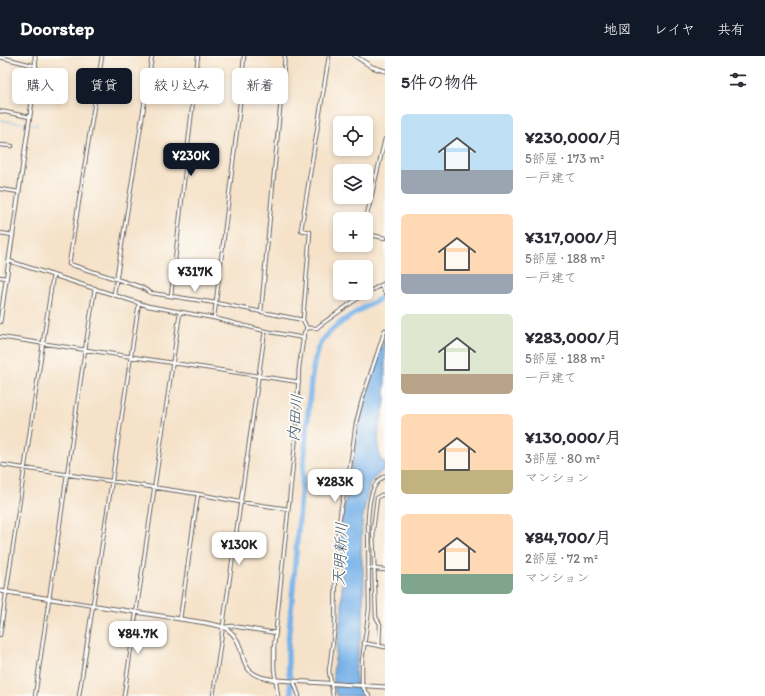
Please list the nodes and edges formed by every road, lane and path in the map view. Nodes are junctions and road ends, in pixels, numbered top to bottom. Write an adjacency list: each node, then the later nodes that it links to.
1 (35, 56): 10 (street)
2 (102, 56): 28 (street)
3 (152, 56): 28 (street)
4 (198, 56): 34 (street)
5 (244, 56): 36 (street)
6 (285, 56): 38 (street)
7 (329, 56): 40 (street)
8 (355, 56): 11 (street)
9 (0, 57): 10 (street)
10 (36, 66): 13 (street)
11 (385, 71)
12 (0, 111): 13 (street)
13 (30, 117): 18 (street)
14 (385, 139): 19 (street)
15 (0, 145): 16 (street)
16 (12, 146)
17 (0, 189): 18 (street)
18 (19, 192): 21 (street)
19 (368, 212)
20 (0, 233): 21 (street)
21 (13, 235): 24 (street)
22 (373, 235): 23 (street)
23 (385, 238)
24 (9, 261): 25 (street); 27 (street)
25 (53, 275): 31 (street); 47 (street)
26 (0, 277): 27 (street)
27 (6, 278): 41 (street)
28 (116, 278): 33 (street); 34 (street)
29 (385, 283): 30 (street)
30 (381, 285): 32 (street); 42 (street)
31 (95, 288): 33 (street); 48 (street)
32 (385, 293)
33 (114, 294): 35 (street)
34 (171, 296): 36 (street)
35 (139, 302): 37 (street); 49 (street)
36 (216, 303): 38 (street); 39 (street)
37 (180, 312): 39 (street); 50 (street)
38 (261, 312): 40 (street)
39 (214, 318): 44 (street)
40 (303, 320): 42 (street)
41 (0, 322)
42 (307, 328): 46 (street)
43 (385, 330): 80 (street)
44 (265, 331): 46 (street); 51 (street)
45 (0, 337): 47 (street)
46 (304, 338): 52 (street)
47 (42, 344): 48 (street); 54 (street)
48 (85, 350): 49 (street); 55 (street)
49 (130, 357): 50 (street); 57 (street)
50 (173, 364): 51 (street); 58 (street)
51 (258, 377): 52 (street); 61 (street)
52 (299, 382): 62 (street)
53 (3, 464): 54 (street)
54 (24, 468): 55 (street); 67 (street)
55 (68, 474): 57 (street); 68 (street)
56 (385, 476): 63 (street)
57 (111, 481): 58 (street); 69 (street)
58 (155, 488): 59 (street); 70 (street)
59 (198, 494): 61 (street); 71 (street)
60 (385, 495): 64 (street)
61 (240, 502): 62 (street); 72 (street)
62 (288, 509): 73 (street)
63 (368, 568): 64 (street); 75 (street)
64 (375, 569): 65 (street); 76 (street)
65 (385, 570)
66 (0, 591): 67 (street)
67 (6, 592): 68 (street); 74 (street)
68 (49, 599): 69 (street); 83 (street)
69 (93, 606): 70 (street); 84 (street)
70 (137, 612): 71 (street); 85 (street)
71 (180, 619): 72 (street)
72 (224, 627): 73 (street); 78 (street); 86 (street)
73 (276, 634): 78 (street)
74 (0, 635)
75 (364, 643): 76 (street); 81 (street)
76 (379, 646): 77 (street)
77 (385, 647)
78 (277, 680): 79 (street); 87 (street)
79 (294, 682): 80 (street); 88 (street)
80 (330, 684): 81 (street); 89 (street)
81 (362, 686): 82 (street); 90 (street)
82 (385, 688)
83 (35, 696)
84 (79, 696)
85 (124, 696)
86 (213, 696)
87 (278, 696)
88 (299, 696)
89 (333, 696)
90 (369, 696)

